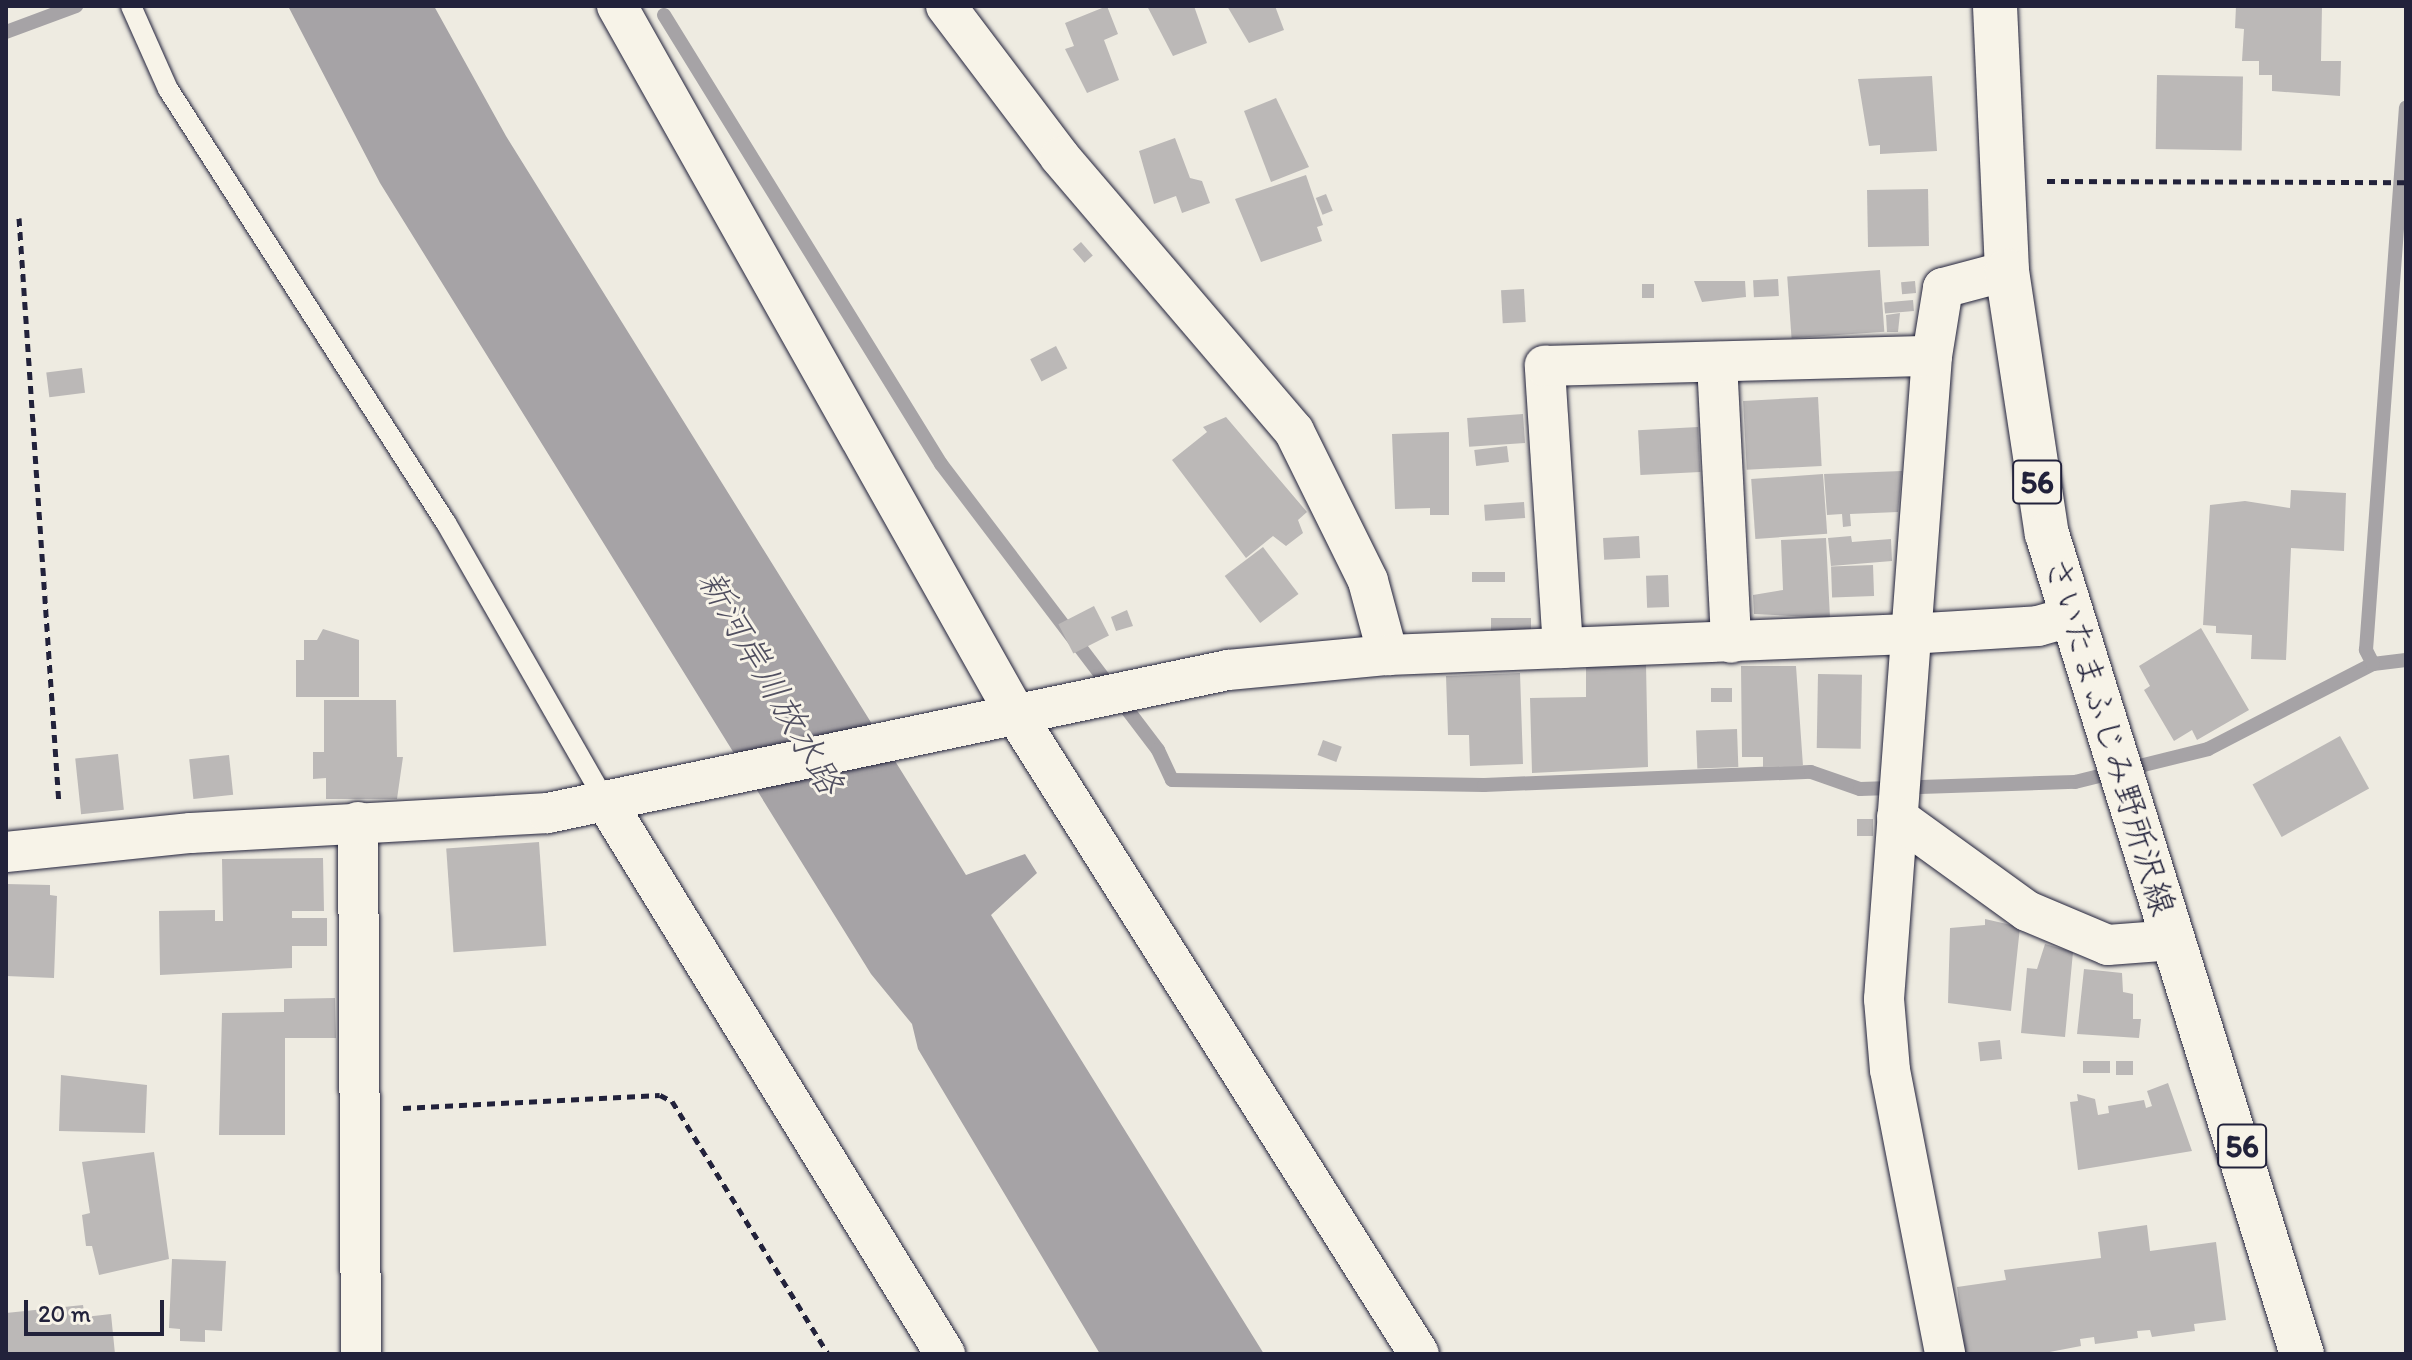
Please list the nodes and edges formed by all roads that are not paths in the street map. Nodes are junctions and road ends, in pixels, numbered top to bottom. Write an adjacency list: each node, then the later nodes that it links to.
1 (131, 6): 14 (lane)
2 (617, 6): 13 (street)
3 (946, 6): 12 (street)
4 (1995, 6): 5 (main road, さいたまふじみ野所沢線 / 56)
5 (2007, 271): 6 (street); 8 (main road, さいたまふじみ野所沢線 / 56)
6 (1932, 356): 7 (street); 9 (street)
7 (1717, 362): 10 (street); 11 (street)
8 (2069, 617): 9 (street); 18 (main road, さいたまふじみ野所沢線 / 56)
9 (1909, 634): 10 (street); 15 (street)
10 (1731, 643): 11 (street)
11 (1563, 648): 12 (street)
12 (1388, 655): 13 (street)
13 (1001, 718): 14 (street); 21 (street)
14 (622, 798): 16 (street); 20 (street)
15 (1897, 817): 18 (street); 22 (street)
16 (358, 822): 17 (street); 19 (street)
17 (6, 852)
18 (2174, 940): 23 (main road, さいたまふじみ野所沢線 / 56)
19 (361, 1354)
20 (945, 1354)
21 (1419, 1354)
22 (1945, 1354)
23 (2302, 1354)

